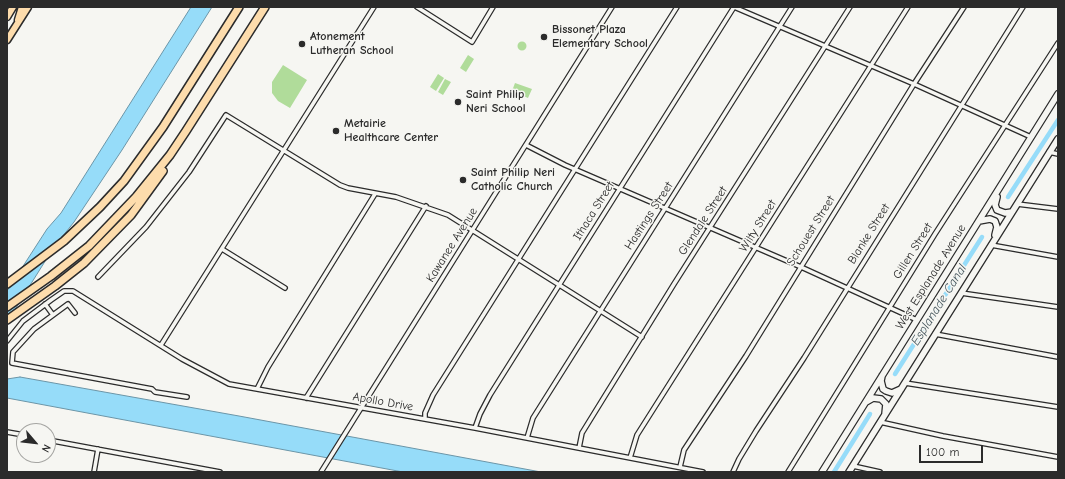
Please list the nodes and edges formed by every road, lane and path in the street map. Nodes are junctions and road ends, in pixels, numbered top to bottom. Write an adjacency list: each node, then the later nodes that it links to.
1 (13, 7): 18 (main road)
2 (22, 7): 19 (main road)
3 (28, 7): 19 (main road)
4 (234, 7): 25 (highway)
5 (239, 7): 25 (highway)
6 (264, 7): 30 (highway)
7 (374, 7): 34 (street)
8 (417, 7): 9 (street)
9 (493, 7)
10 (612, 7): 33 (street, Kawanee Avenue)
11 (677, 7): 37 (street)
12 (734, 7): 20 (street); 38 (street, Ithaca Street)
13 (792, 7): 20 (street, Hastings Street)
14 (850, 7): 23 (street, Glendale Street)
15 (908, 7): 24 (street, Wilty Street)
16 (964, 7): 26 (street, Schouest Street)
17 (1023, 7): 28 (street, Blanke Street)
18 (7, 17)
19 (16, 26): 21 (main road)
20 (780, 26): 23 (street); 43 (street, Hastings Street)
21 (7, 40)
22 (1058, 43): 29 (street, Gillen Street)
23 (826, 46): 24 (street); 47 (street, Glendale Street)
24 (872, 66): 26 (street); 50 (street, Wilty Street)
25 (201, 68): 56 (highway)
26 (914, 84): 28 (street); 54 (street, Schouest Street)
27 (1058, 94): 31 (main road, West Esplanade Avenue)
28 (961, 105): 29 (street); 59 (street, Blanke Street)
29 (1005, 125): 31 (street); 63 (street, Gillen Street)
30 (186, 131): 62 (highway); 68 (highway)
31 (1032, 137): 39 (main road, West Esplanade Avenue)
32 (1058, 139): 35 (main road)
33 (526, 145): 37 (street); 48 (street, Kawanee Avenue)
34 (284, 150): 40 (street); 51 (street); 55 (street)
35 (1050, 152): 36 (street); 41 (main road)
36 (1058, 154)
37 (575, 170): 38 (street); 53 (street)
38 (620, 189): 43 (street); 57 (street, Ithaca Street)
39 (999, 189): 45 (main road); 46 (main road, West Esplanade Avenue)
40 (375, 194): 42 (street); 77 (street)
41 (1017, 204): 44 (street); 45 (main road)
42 (426, 206): 48 (street); 80 (street)
43 (665, 209): 47 (street); 65 (street, Hastings Street)
44 (1058, 209)
45 (1012, 212): 49 (main road)
46 (980, 221): 49 (main road); 69 (main road, West Esplanade Avenue)
47 (711, 228): 50 (street); 71 (street, Glendale Street)
48 (473, 230): 53 (street); 83 (street, Kawanee Avenue)
49 (993, 242): 52 (street); 60 (main road)
50 (757, 247): 54 (street); 93 (street, Wilty Street)
51 (222, 249): 58 (street); 73 (street)
52 (1058, 257)
53 (518, 259): 57 (street); 85 (street)
54 (802, 267): 59 (street); 95 (street, Schouest Street)
55 (98, 277)
56 (7, 284)
57 (560, 285): 65 (street); 87 (street, Ithaca Street)
58 (285, 288)
59 (848, 288): 63 (street); 100 (street, Blanke Street)
60 (961, 293): 64 (street); 70 (main road)
61 (45, 304): 67 (street); 72 (street); 73 (street, Apollo Drive)
62 (7, 307)
63 (890, 307): 69 (street); 101 (street, Gillen Street)
64 (1058, 307)
65 (601, 310): 71 (street); 88 (street, Hastings Street)
66 (75, 313): 67 (street)
67 (53, 315): 79 (street)
68 (7, 320)
69 (917, 320): 75 (main road, West Esplanade Avenue)
70 (935, 334): 74 (street); 76 (main road)
71 (642, 337): 90 (street, Glendale Street)
72 (7, 341)
73 (161, 345): 77 (street, Apollo Drive)
74 (1058, 357)
75 (883, 373): 78 (main road); 81 (main road, West Esplanade Avenue)
76 (905, 383): 78 (main road); 82 (street)
77 (257, 389): 80 (street, Apollo Drive)
78 (902, 389): 84 (main road)
79 (187, 397)
80 (306, 398): 83 (street, Apollo Drive)
81 (863, 405): 84 (main road); 102 (main road, West Esplanade Avenue)
82 (1058, 407)
83 (362, 408): 85 (street, Apollo Drive); 98 (street, Kawanee Avenue)
84 (885, 415): 86 (main road)
85 (425, 419): 87 (street, Apollo Drive)
86 (880, 422): 92 (street); 94 (main road)
87 (475, 428): 88 (street, Apollo Drive)
88 (527, 438): 90 (street, Apollo Drive)
89 (56, 442): 91 (street)
90 (579, 448): 93 (street, Apollo Drive)
91 (98, 450): 96 (street); 97 (street)
92 (1058, 457)
93 (630, 458): 95 (street, Apollo Drive)
94 (853, 466): 103 (main road); 104 (street)
95 (680, 467): 99 (street, Apollo Drive)
96 (94, 472)
97 (220, 472)
98 (321, 472)
99 (703, 472)
100 (733, 472)
101 (788, 472)
102 (822, 472)
103 (849, 472)
104 (880, 472)

